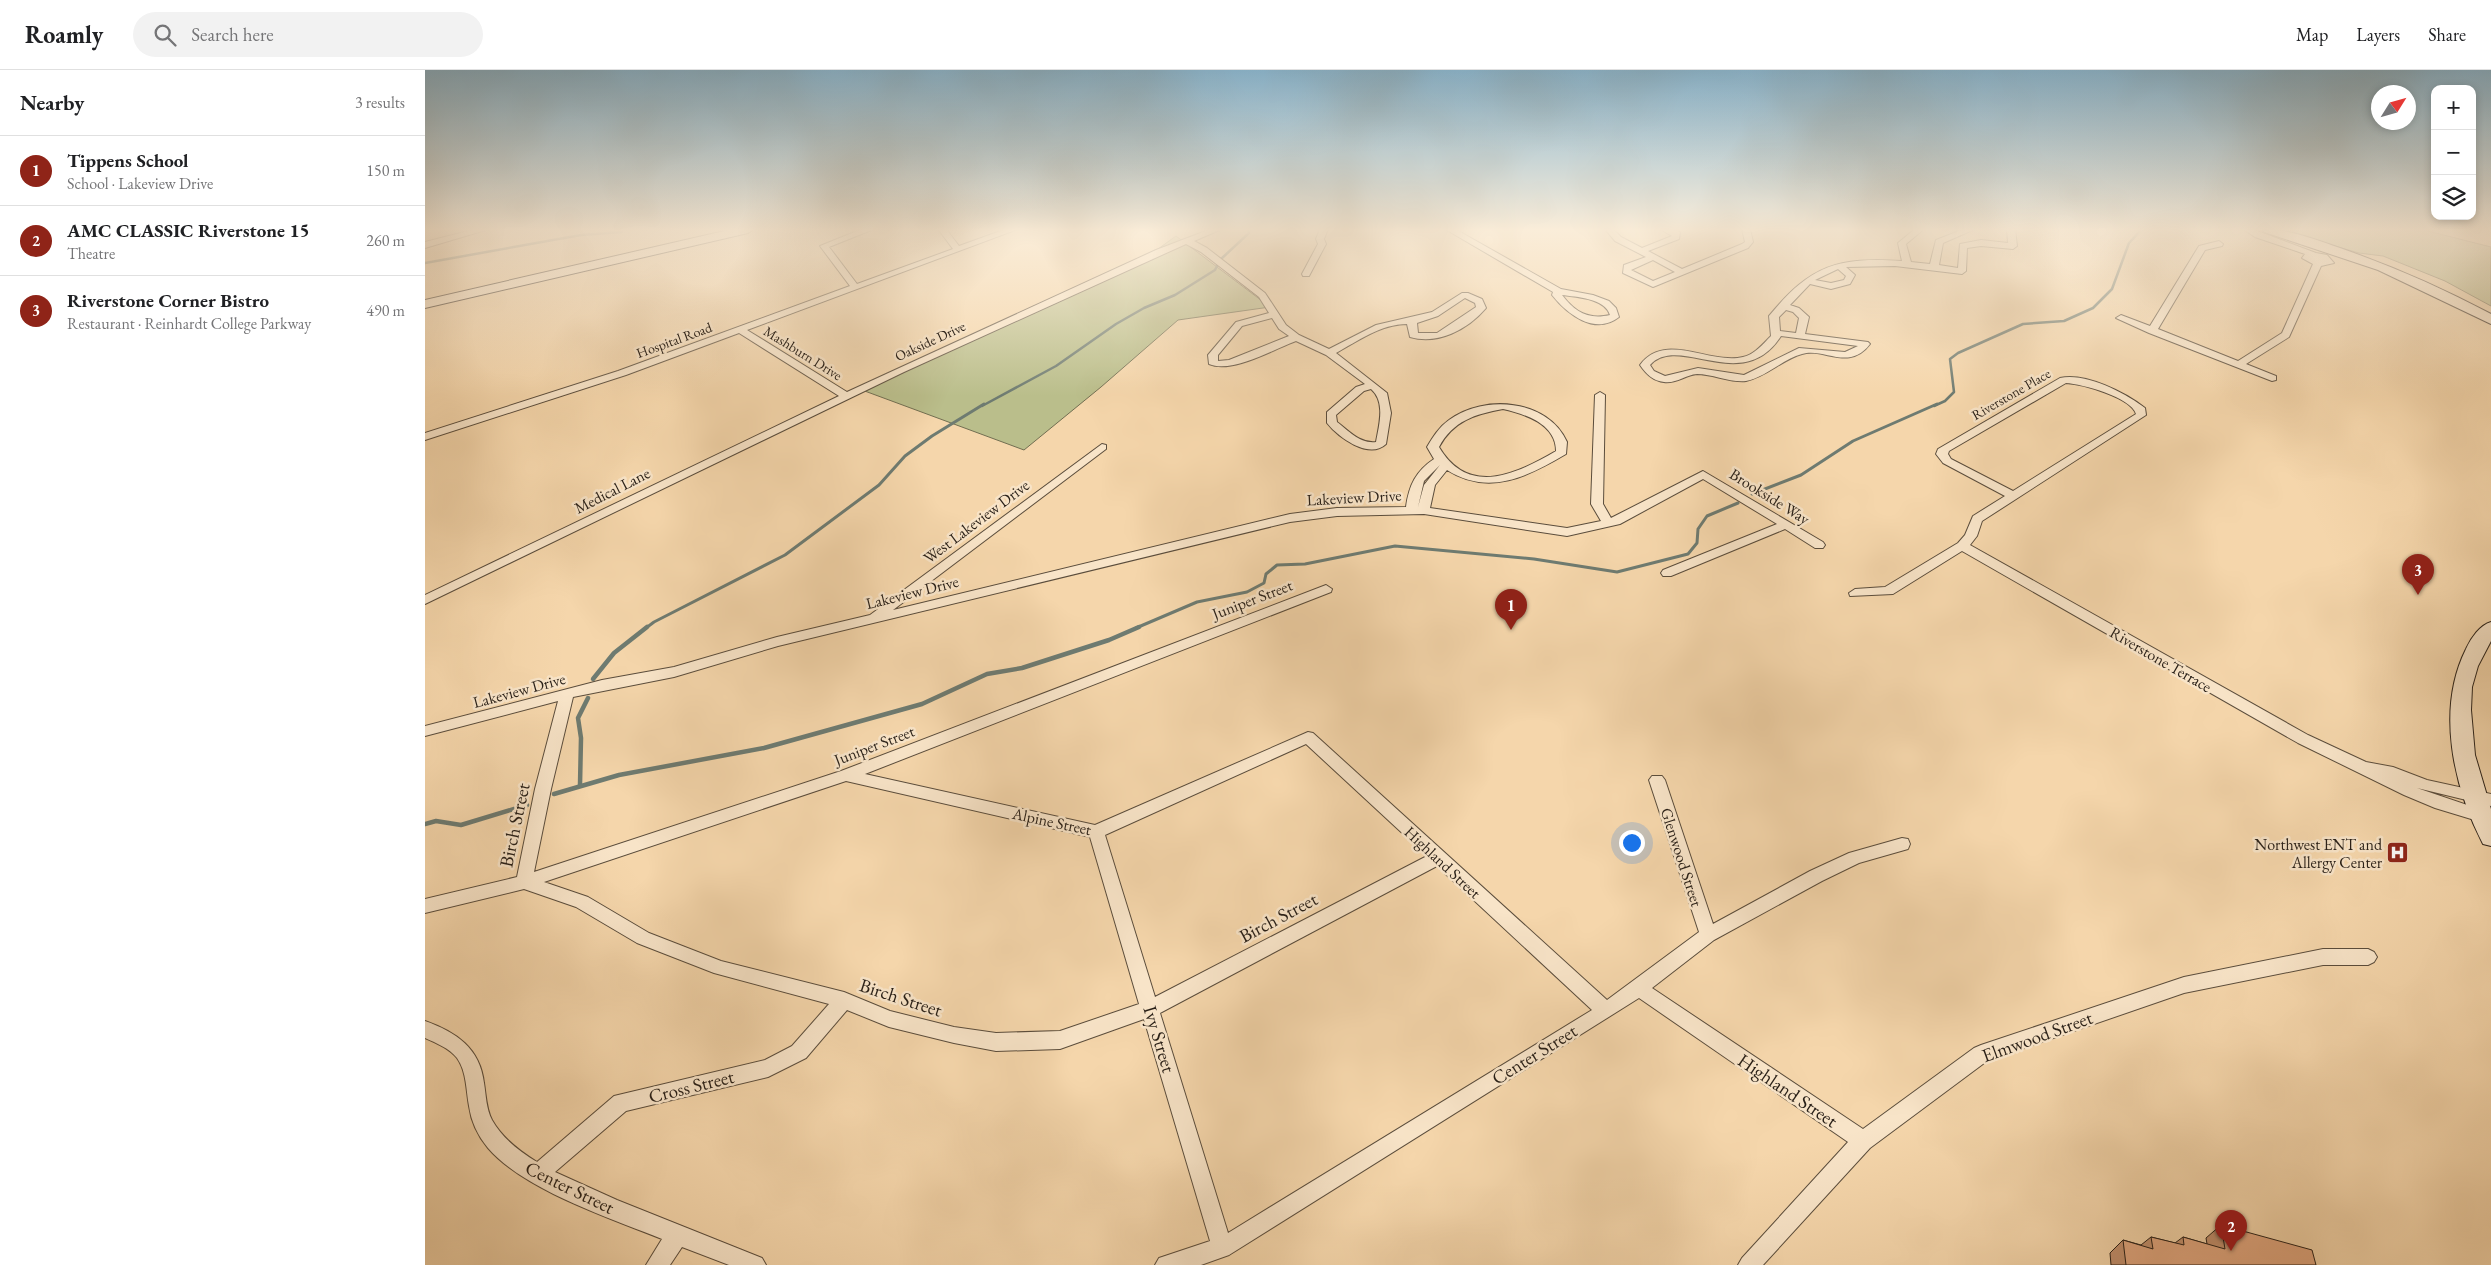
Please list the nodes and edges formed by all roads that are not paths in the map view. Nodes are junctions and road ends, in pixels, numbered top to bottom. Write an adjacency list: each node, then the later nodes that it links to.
1 (508, 285): 14 (street)
2 (861, 285): 11 (street, Hospital Road)
3 (1088, 285): 29 (street, Oakside Drive)
4 (1249, 285): 16 (street)
5 (1546, 285): 12 (street)
6 (1804, 285): 15 (street)
7 (2180, 285): 21 (street)
8 (2306, 285): 26 (street)
9 (2423, 285): 18 (street)
10 (2450, 285): 13 (street)
11 (855, 287): 20 (street, Hospital Road)
12 (1557, 291): 12 (street)
13 (2468, 293)
14 (425, 304)
15 (1785, 306): 22 (street); 23 (street)
16 (1273, 315): 24 (street); 24 (street)
17 (2121, 318): 21 (street)
18 (2491, 320)
19 (1412, 321): 19 (street); 25 (street)
20 (741, 331): 29 (street, Mashburn Drive); 32 (street, Hospital Road)
21 (2152, 331): 26 (street)
22 (1776, 333): 23 (street); 23 (street)
23 (1800, 335)
24 (1296, 337): 25 (street)
25 (1329, 353): 28 (street)
26 (2237, 365): 27 (street)
27 (2272, 378)
28 (1373, 385): 28 (street)
29 (846, 396): 31 (street, Mashburn Drive)
30 (1600, 396): 38 (street)
31 (815, 412): 45 (street, Medical Lane)
32 (425, 437)
33 (1102, 447): 46 (street, West Lakeview Drive)
34 (1443, 463): 34 (street); 37 (street, Lakeview Drive)
35 (1703, 474): 38 (street, Lakeview Drive); 39 (street, Brookside Way)
36 (2013, 496): 36 (street, Riverstone Place); 41 (street, Riverstone Place)
37 (1418, 510): 38 (street, Lakeview Drive); 46 (street, Lakeview Drive)
38 (1608, 523)
39 (1785, 524): 40 (street, Brookside Way); 42 (street)
40 (1819, 545)
41 (1962, 546): 44 (street, Riverstone Place); 51 (street, Riverstone Terrace)
42 (1667, 573)
43 (1326, 589): 52 (street, Juniper Street)
44 (1855, 594)
45 (425, 600)
46 (870, 619): 48 (street, Lakeview Drive)
47 (2491, 628): 54 (street)
48 (567, 694): 49 (street, Lakeview Drive); 59 (street, Birch Street)
49 (425, 731)
50 (1276, 752): 55 (street, Alpine Street); 58 (street, Highland Street)
51 (2363, 767): 54 (street, Riverstone Terrace); 54 (street, Riverstone Terrace)
52 (846, 774): 55 (street, Alpine Street); 59 (street, Juniper Street)
53 (1657, 780): 61 (street, Glenwood Street)
54 (2485, 808): 56 (street)
55 (1096, 832): 65 (street, Ivy Street)
56 (2491, 838)
57 (1902, 844): 61 (street, Center Street)
58 (1438, 858): 65 (street, Birch Street); 66 (street, Highland Street)
59 (524, 882): 60 (street, Juniper Street); 64 (street, Birch Street)
60 (425, 906)
61 (1708, 935): 63 (street, Center Street)
62 (2368, 957): 68 (street, Elmwood Street)
63 (1638, 988): 66 (street, Center Street); 68 (street, Highland Street)
64 (844, 1000): 65 (street, Birch Street); 69 (street, Cross Street)
65 (1151, 1008): 71 (street, Ivy Street)
66 (1605, 1010): 71 (street, Center Street)
67 (425, 1029): 69 (street, Center Street)
68 (1863, 1141): 75 (street, Elmwood Street)
69 (537, 1175): 70 (street, Center Street)
70 (678, 1234): 72 (street); 73 (street, Center Street)
71 (1222, 1248): 74 (street, Center Street)
72 (657, 1265)
73 (755, 1265)
74 (1166, 1265)
75 (1749, 1265)

